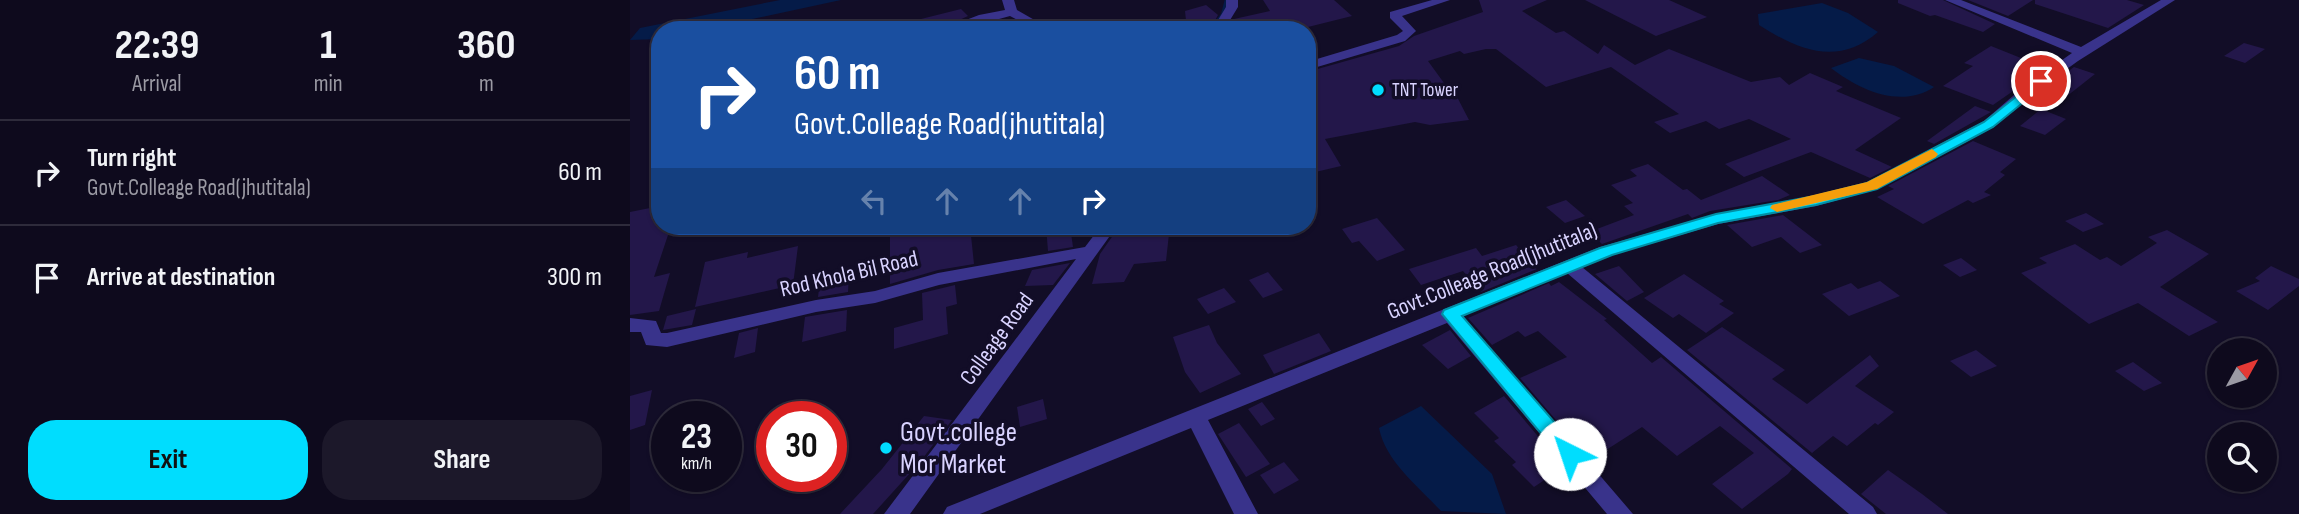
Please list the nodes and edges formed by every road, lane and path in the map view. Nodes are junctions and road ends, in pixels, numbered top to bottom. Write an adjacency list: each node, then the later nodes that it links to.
1 (1232, 0): 8 (street)
2 (1444, 0): 10 (street)
3 (1951, 0): 9 (street)
4 (2169, 0): 9 (street, Govt.Colleage Road(jhutitala))
5 (1010, 6): 6 (street); 7 (street)
6 (974, 21)
7 (1032, 21)
8 (1223, 21)
9 (2084, 53): 13 (street, Govt.Colleage Road(jhutitala))
10 (1316, 63)
11 (1103, 235): 12 (street, Colleage Road)
12 (1091, 252): 15 (street, Rod Khola Bil Road); 17 (street, Colleage Road)
13 (1569, 266): 14 (street, Govt.Colleage Road(jhutitala)); 21 (street)
14 (1450, 314): 16 (street, Govt.Colleage Road(jhutitala)); 20 (street)
15 (630, 325)
16 (1196, 417): 18 (street, Govt.Colleage Road(jhutitala)); 19 (street)
17 (896, 514)
18 (955, 514)
19 (1246, 514)
20 (1621, 514)
21 (1865, 514)

